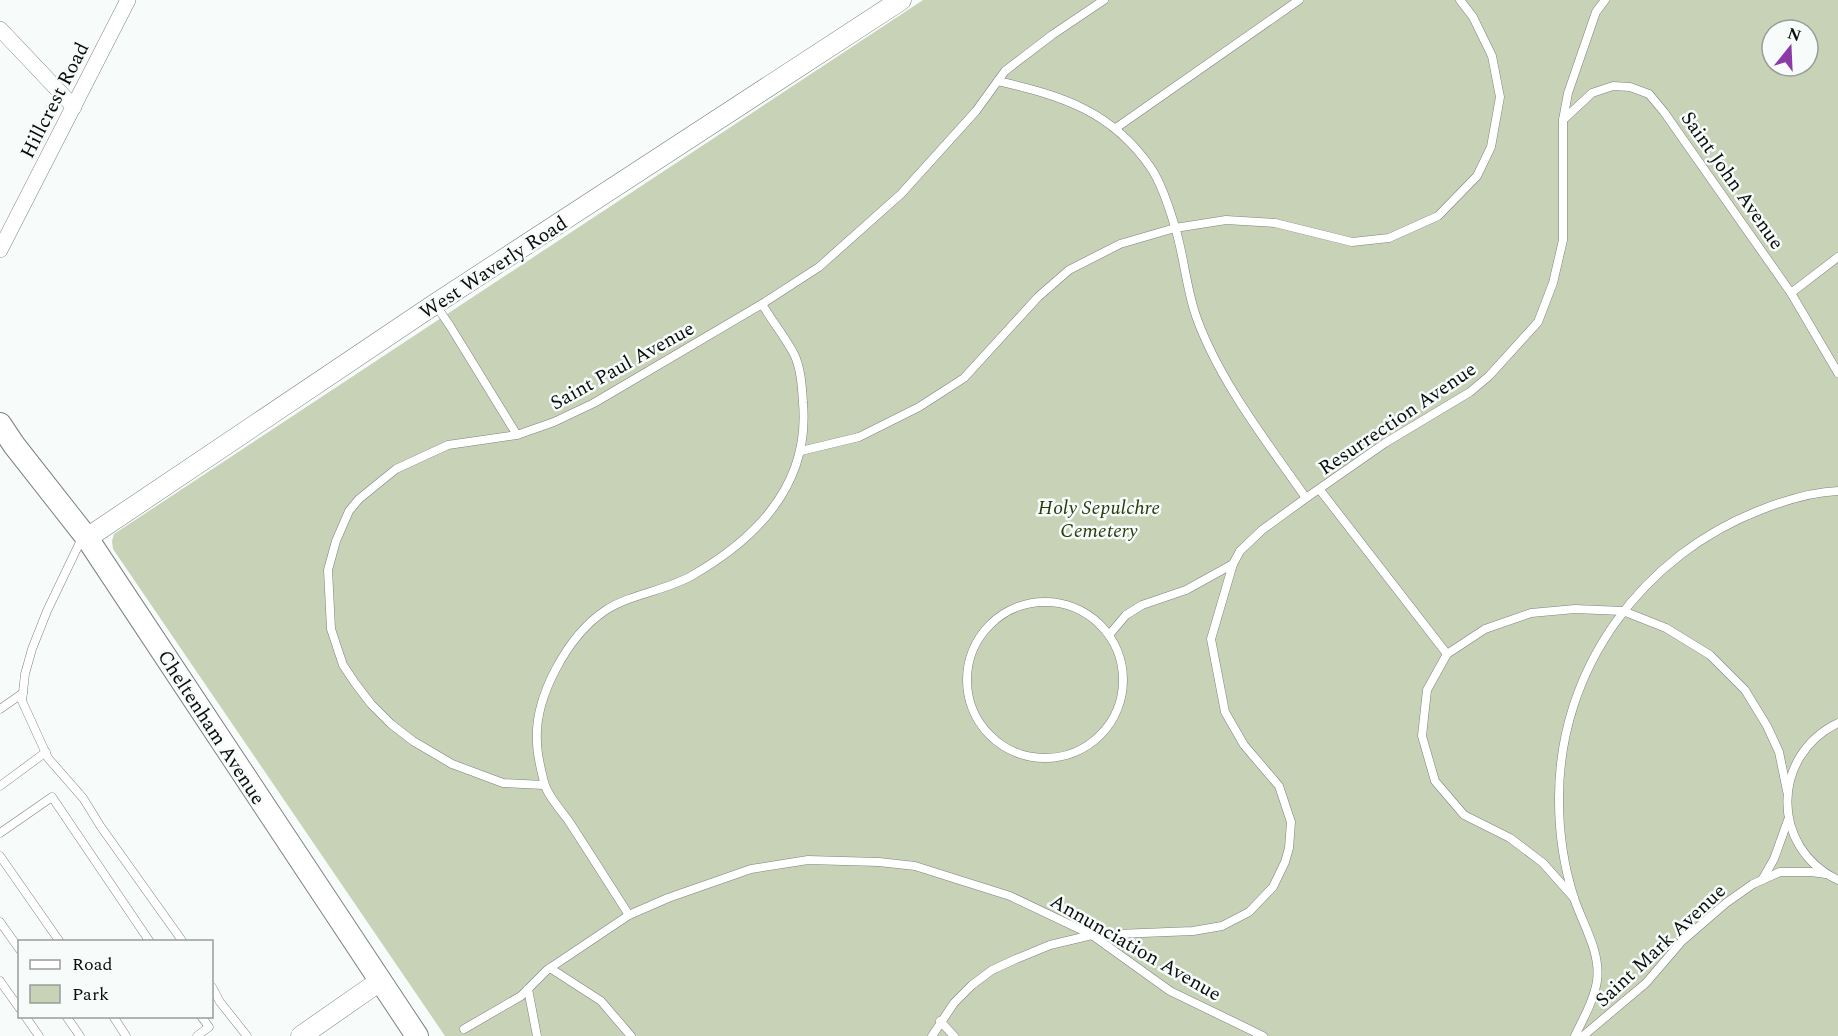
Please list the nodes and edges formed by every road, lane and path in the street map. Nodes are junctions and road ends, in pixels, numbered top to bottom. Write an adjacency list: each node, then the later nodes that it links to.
1 (128, 0): 9 (street, Hillcrest Road)
2 (901, 0): 16 (street, West Waverly Road)
3 (1104, 0): 8 (lane, Saint Paul Avenue)
4 (1299, 0): 11 (lane)
5 (1460, 0): 12 (lane)
6 (1605, 0): 10 (lane, Resurrection Avenue)
7 (0, 29): 9 (street)
8 (998, 81): 11 (lane); 17 (lane, Saint Paul Avenue)
9 (74, 107): 13 (street, Hillcrest Road)
10 (1563, 120): 15 (lane, Saint John Avenue); 23 (lane, Resurrection Avenue)
11 (1116, 128): 12 (lane)
12 (1175, 228): 22 (lane); 25 (lane)
13 (0, 250)
14 (1838, 257): 15 (lane)
15 (1791, 293): 18 (lane, Saint John Avenue)
16 (435, 304): 20 (lane); 26 (street, West Waverly Road)
17 (762, 304): 20 (lane, Saint Paul Avenue); 22 (lane)
18 (1838, 373)
19 (0, 424): 21 (main road, Cheltenham Avenue)
20 (517, 435): 35 (lane, Saint Paul Avenue)
21 (7, 450): 26 (main road, Cheltenham Avenue)
22 (801, 452): 35 (lane)
23 (1320, 490): 25 (lane, Resurrection Avenue); 30 (lane)
24 (1838, 491): 28 (lane)
25 (1306, 498): 27 (lane, Resurrection Avenue)
26 (86, 536): 31 (lane); 54 (main road, Cheltenham Avenue)
27 (1233, 564): 29 (lane); 47 (lane)
28 (1623, 611): 30 (lane); 37 (lane); 44 (lane)
29 (1110, 635): 29 (lane)
30 (1447, 654): 44 (lane)
31 (23, 693): 32 (lane); 34 (lane)
32 (0, 709)
33 (1838, 723): 37 (lane, Saint Mark Avenue)
34 (46, 752): 36 (lane); 50 (lane)
35 (544, 785): 45 (lane)
36 (0, 786)
37 (1787, 791): 38 (lane, Saint Mark Avenue)
38 (1788, 820): 41 (lane, Saint Mark Avenue); 42 (lane, Saint Mark Avenue)
39 (0, 833): 49 (lane)
40 (0, 856): 48 (lane)
41 (1826, 874): 42 (lane, Saint Mark Avenue); 43 (lane, Saint Mark Avenue)
42 (1762, 880): 77 (lane, Saint Mark Avenue)
43 (1838, 880)
44 (1574, 898): 76 (lane)
45 (629, 915): 47 (lane, Annunciation Avenue); 52 (lane, Annunciation Avenue)
46 (0, 922): 51 (lane)
47 (1092, 935): 62 (lane); 75 (lane, Annunciation Avenue)
48 (59, 940)
49 (149, 940)
50 (182, 940)
51 (18, 947)
52 (550, 968): 56 (lane, Annunciation Avenue); 72 (lane)
53 (0, 981): 57 (lane)
54 (380, 981): 69 (street); 70 (main road, Cheltenham Avenue)
55 (213, 989): 68 (lane)
56 (528, 989): 63 (lane, Annunciation Avenue); 71 (lane)
57 (18, 1006)
58 (26, 1018): 64 (lane)
59 (67, 1018): 65 (lane)
60 (114, 1018): 66 (lane)
61 (202, 1018): 67 (lane)
62 (940, 1021): 73 (lane); 74 (lane)
63 (464, 1029)
64 (39, 1036)
65 (80, 1036)
66 (126, 1036)
67 (197, 1036)
68 (247, 1036)
69 (301, 1036)
70 (417, 1036)
71 (537, 1036)
72 (630, 1036)
73 (932, 1036)
74 (954, 1036)
75 (1263, 1036)
76 (1575, 1036)
77 (1582, 1036)

